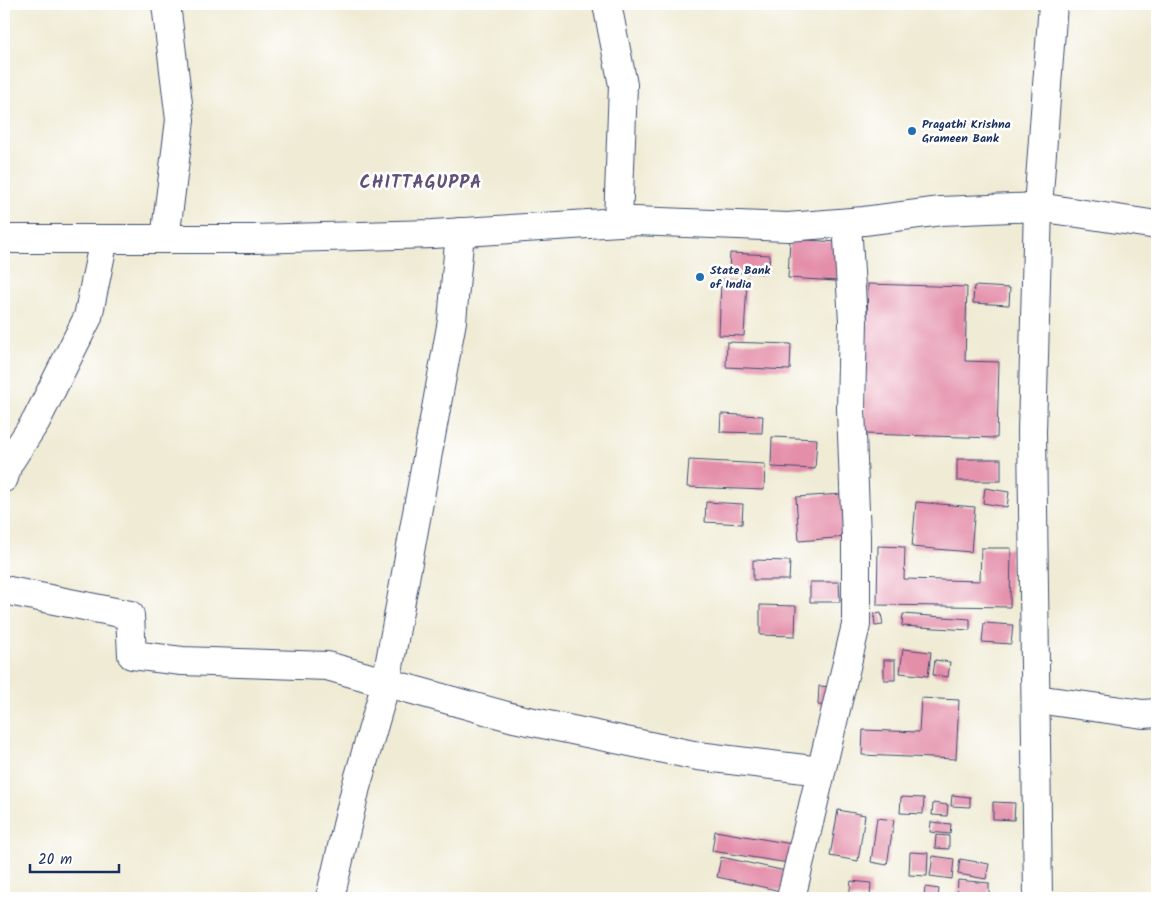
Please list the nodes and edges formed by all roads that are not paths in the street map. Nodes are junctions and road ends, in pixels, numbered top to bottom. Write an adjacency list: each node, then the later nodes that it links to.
1 (166, 4): 11 (street)
2 (607, 4): 5 (street)
3 (1054, 4): 4 (street)
4 (1038, 207): 6 (street); 7 (street); 15 (street)
5 (618, 222): 6 (street); 8 (street)
6 (847, 223): 17 (street)
7 (1157, 225)
8 (460, 232): 11 (street); 14 (street)
9 (4, 239): 10 (street)
10 (104, 239): 11 (street); 12 (street)
11 (165, 239)
12 (4, 478)
13 (4, 590): 14 (street)
14 (386, 683): 17 (street); 18 (street)
15 (1036, 699): 16 (street); 20 (street)
16 (1157, 713)
17 (821, 771): 19 (street)
18 (330, 898)
19 (791, 898)
20 (1038, 898)

